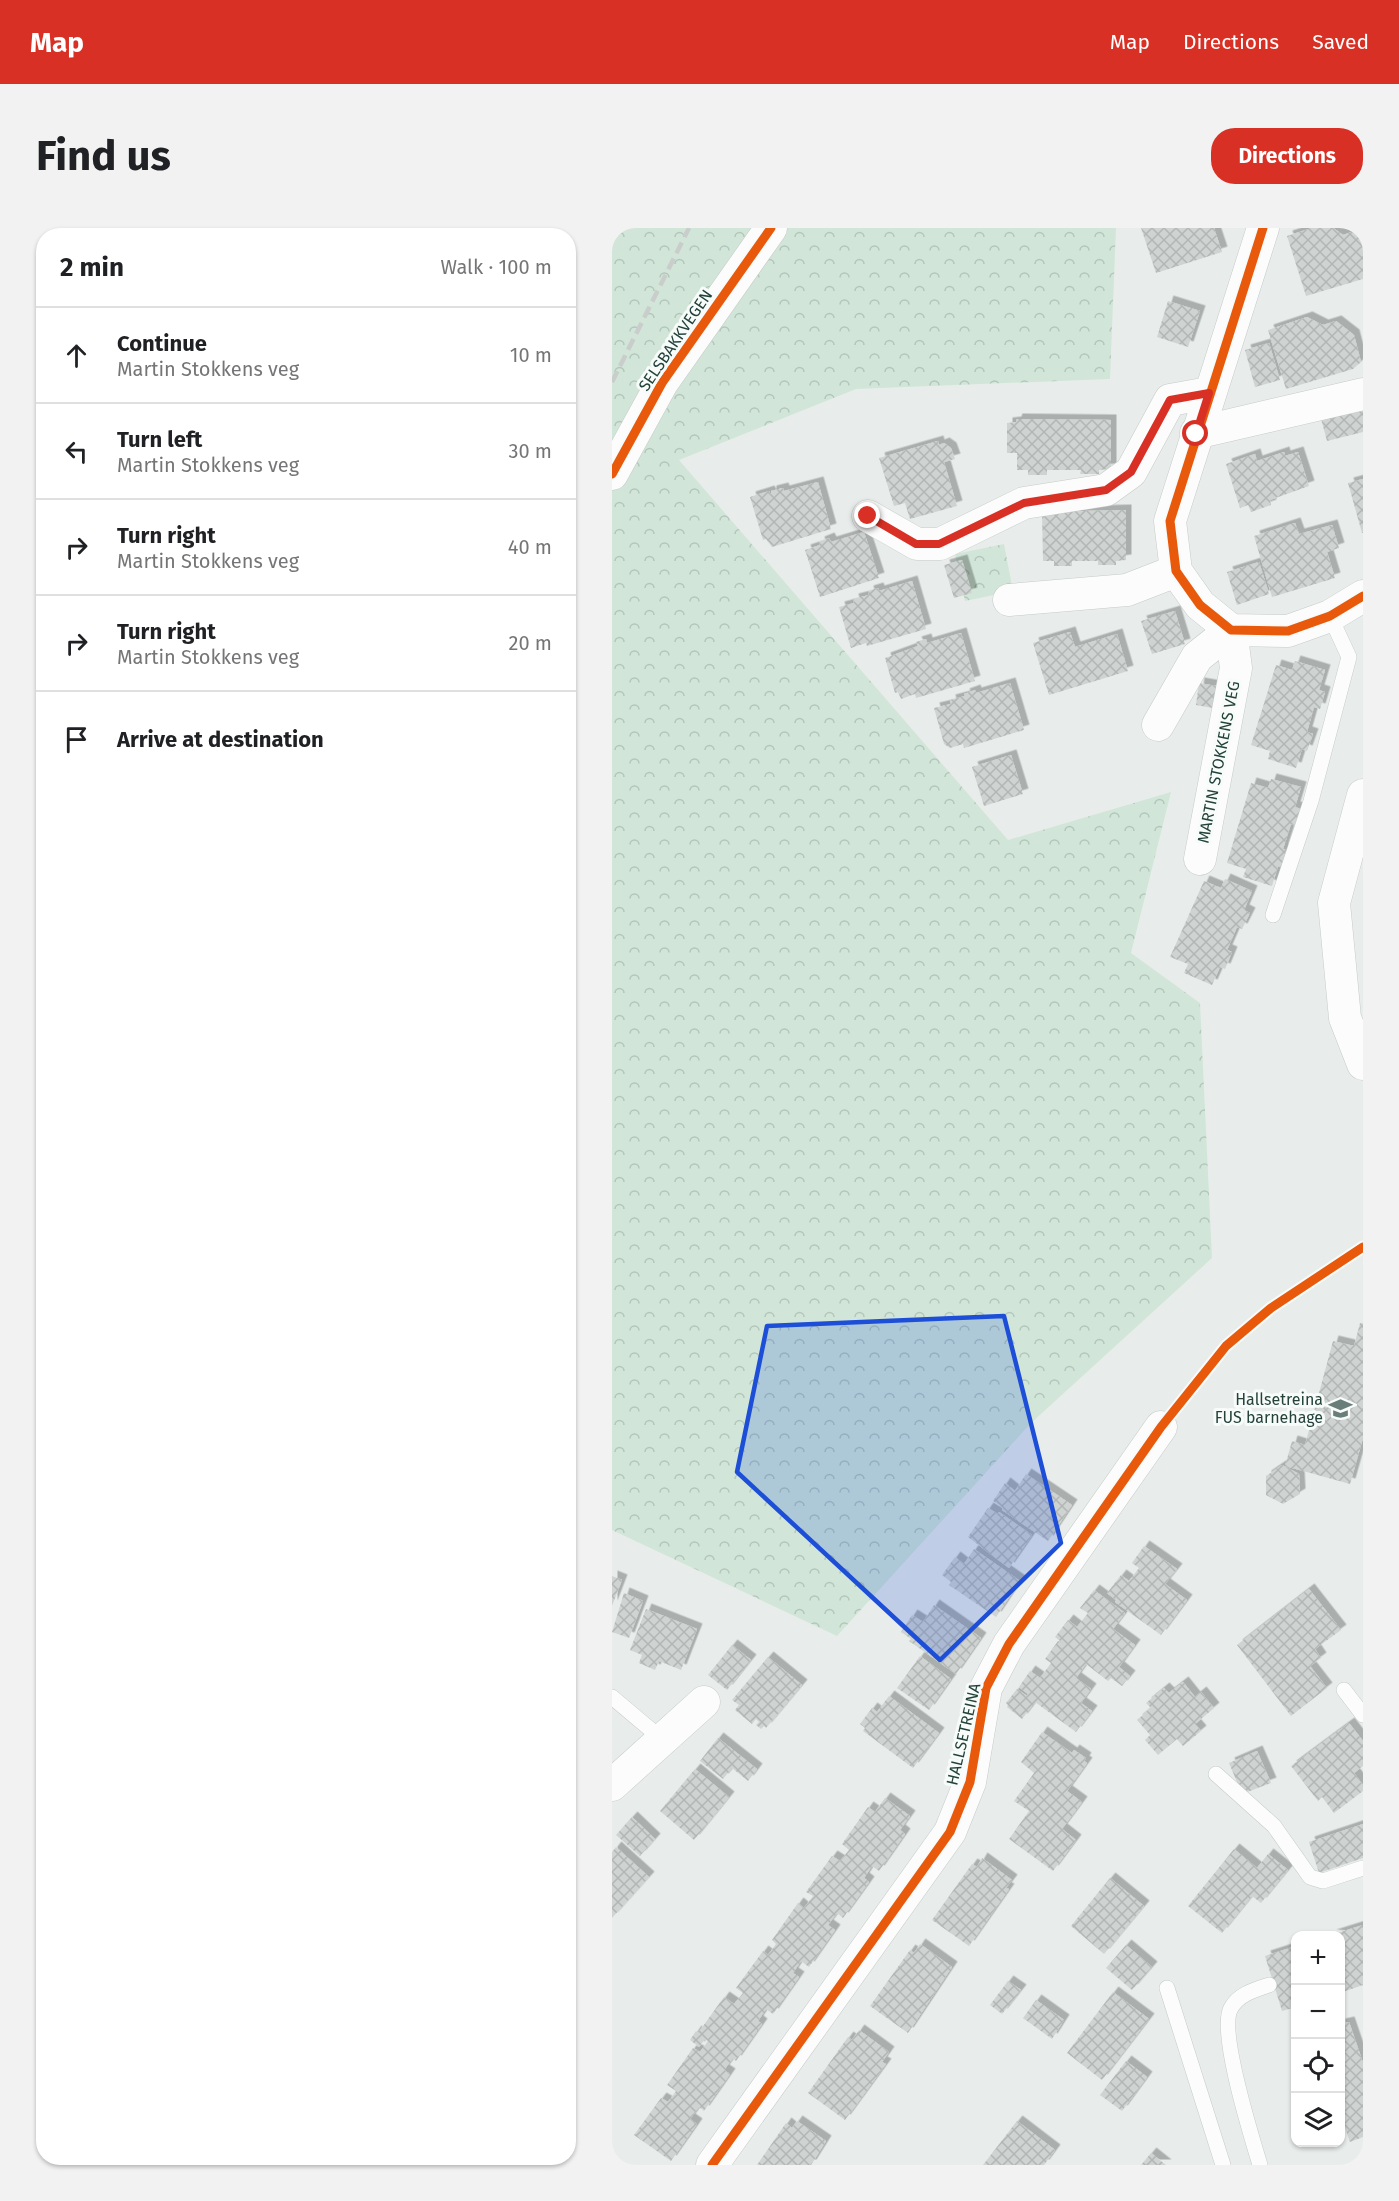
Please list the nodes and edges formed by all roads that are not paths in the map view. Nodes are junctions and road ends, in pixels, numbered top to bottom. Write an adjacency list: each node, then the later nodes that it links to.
1 (771, 228): 6 (street, SELSBAKKVEGEN)
2 (1263, 228): 3 (street)
3 (1209, 393): 5 (street); 7 (street)
4 (1363, 394): 5 (street)
5 (1196, 434): 8 (street)
6 (612, 474)
7 (868, 516)
8 (1176, 571): 10 (street); 12 (street)
9 (1363, 596): 11 (street)
10 (1009, 600)
11 (1330, 616): 12 (street); 16 (lane)
12 (1231, 630): 13 (street); 15 (street, MARTIN STOKKENS VEG)
13 (1158, 725)
14 (1363, 795): 17 (street)
15 (1200, 858)
16 (1273, 915)
17 (1363, 1064)
18 (1161, 1427): 29 (street, HALLSETREINA)
19 (1344, 1690): 22 (lane)
20 (612, 1697): 23 (lane)
21 (704, 1702): 23 (street)
22 (1363, 1715)
23 (663, 1740): 25 (street)
24 (1216, 1774): 26 (lane)
25 (612, 1785)
26 (1363, 1868)
27 (1269, 1985): 31 (lane)
28 (1167, 1988): 30 (lane)
29 (712, 2165)
30 (1223, 2165)
31 (1260, 2165)

